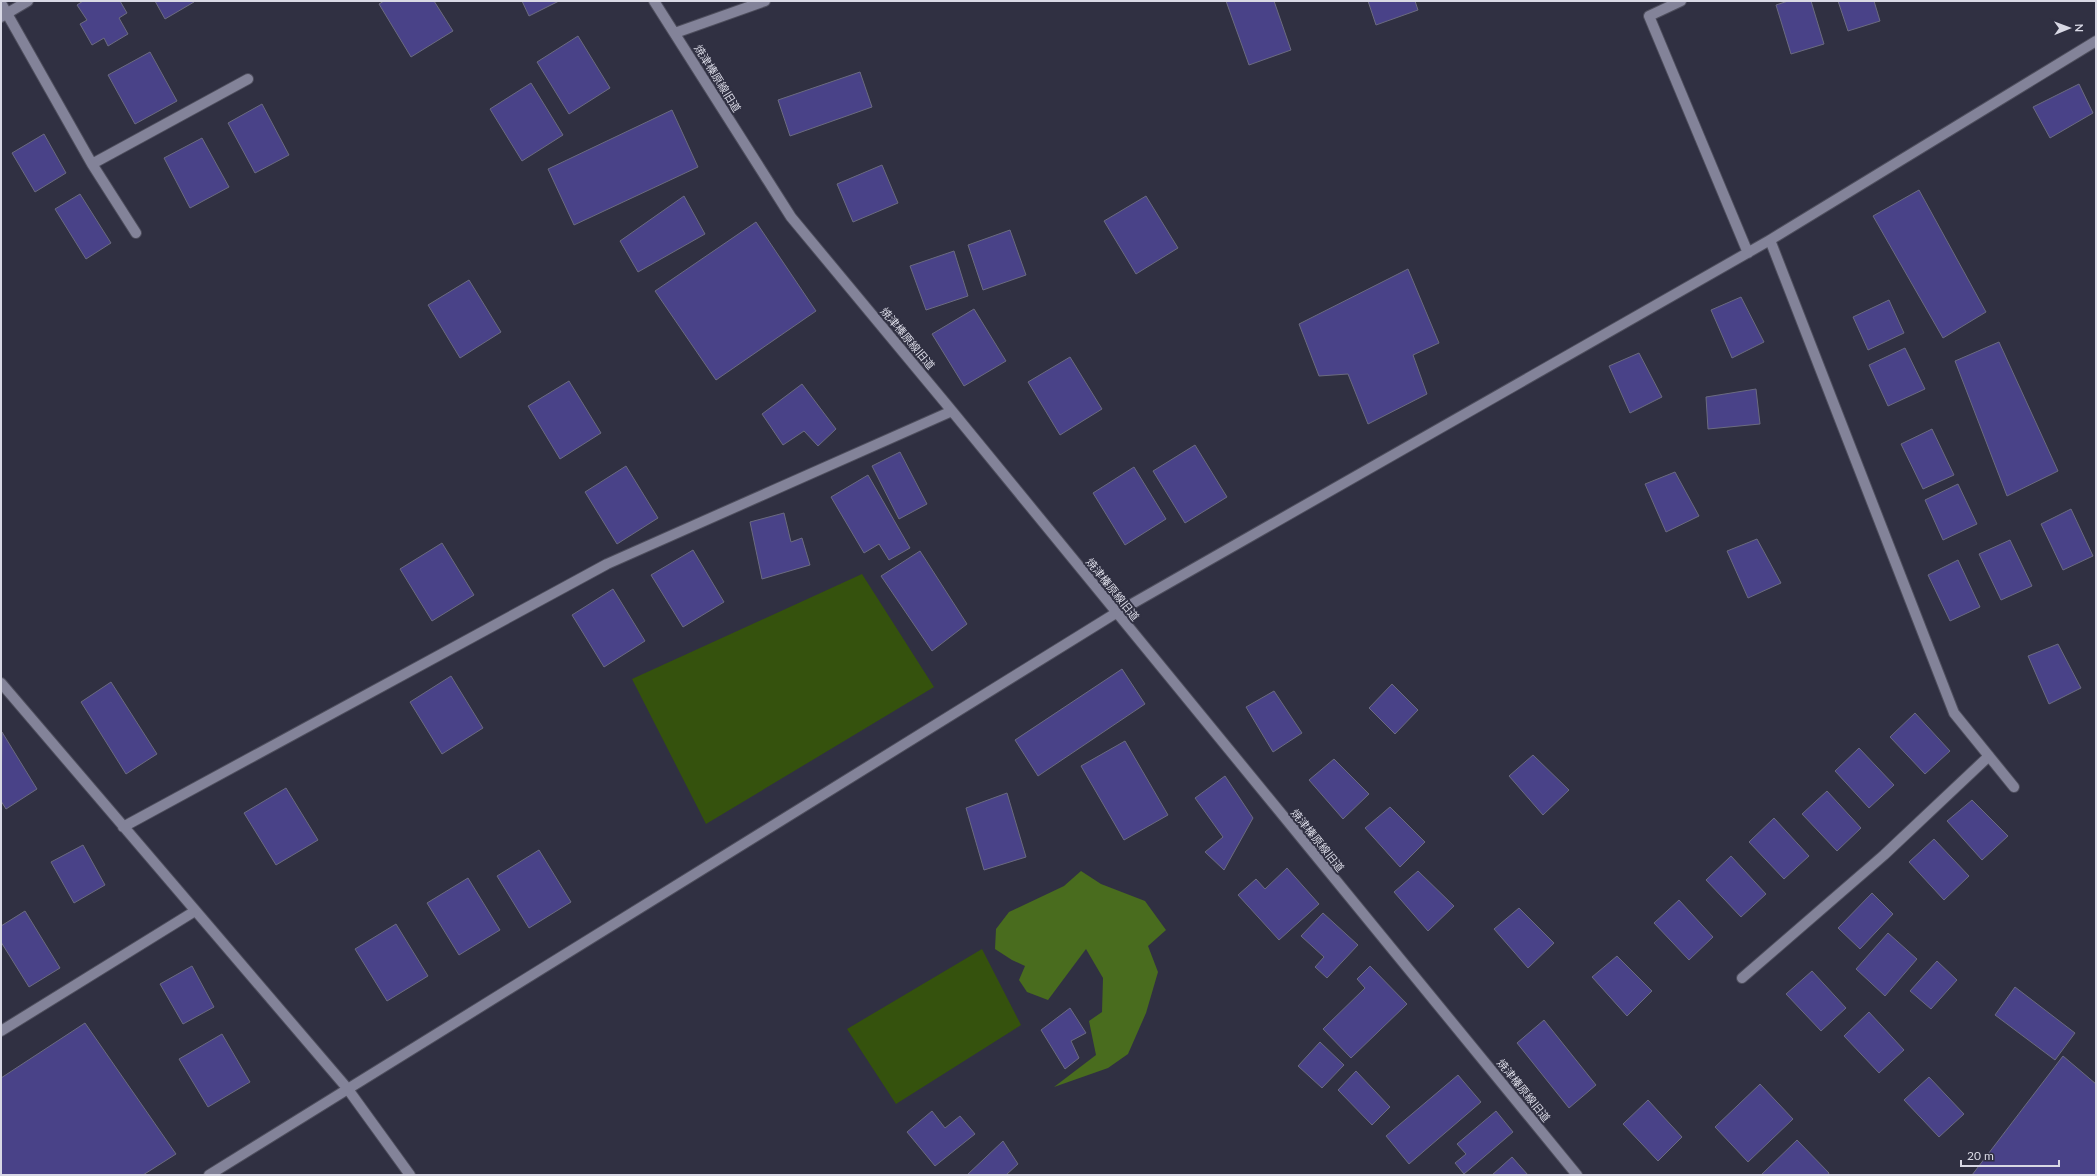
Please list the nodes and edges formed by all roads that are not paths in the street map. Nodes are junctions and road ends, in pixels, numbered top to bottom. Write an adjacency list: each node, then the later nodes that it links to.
1 (28, 1): 6 (street)
2 (654, 1): 7 (street, 焼津榛原線旧道)
3 (765, 1): 7 (street)
4 (1681, 1): 13 (street)
5 (1, 3): 6 (street)
6 (4, 15): 10 (street)
7 (675, 33): 14 (street, 焼津榛原線旧道)
8 (2096, 41): 12 (street)
9 (248, 79): 10 (street)
10 (92, 164): 11 (street)
11 (136, 233)
12 (1770, 240): 13 (street); 17 (street)
13 (1748, 253): 15 (street)
14 (952, 411): 15 (street, 焼津榛原線旧道); 19 (street)
15 (1116, 613): 23 (street); 26 (street, 焼津榛原線旧道)
16 (1, 683): 19 (street)
17 (1989, 756): 18 (street); 21 (street)
18 (2014, 787)
19 (123, 827): 20 (street)
20 (195, 911): 22 (street); 23 (street)
21 (1742, 978)
22 (1, 1031)
23 (347, 1088): 24 (street); 25 (street)
24 (209, 1175)
25 (410, 1175)
26 (1577, 1175)

